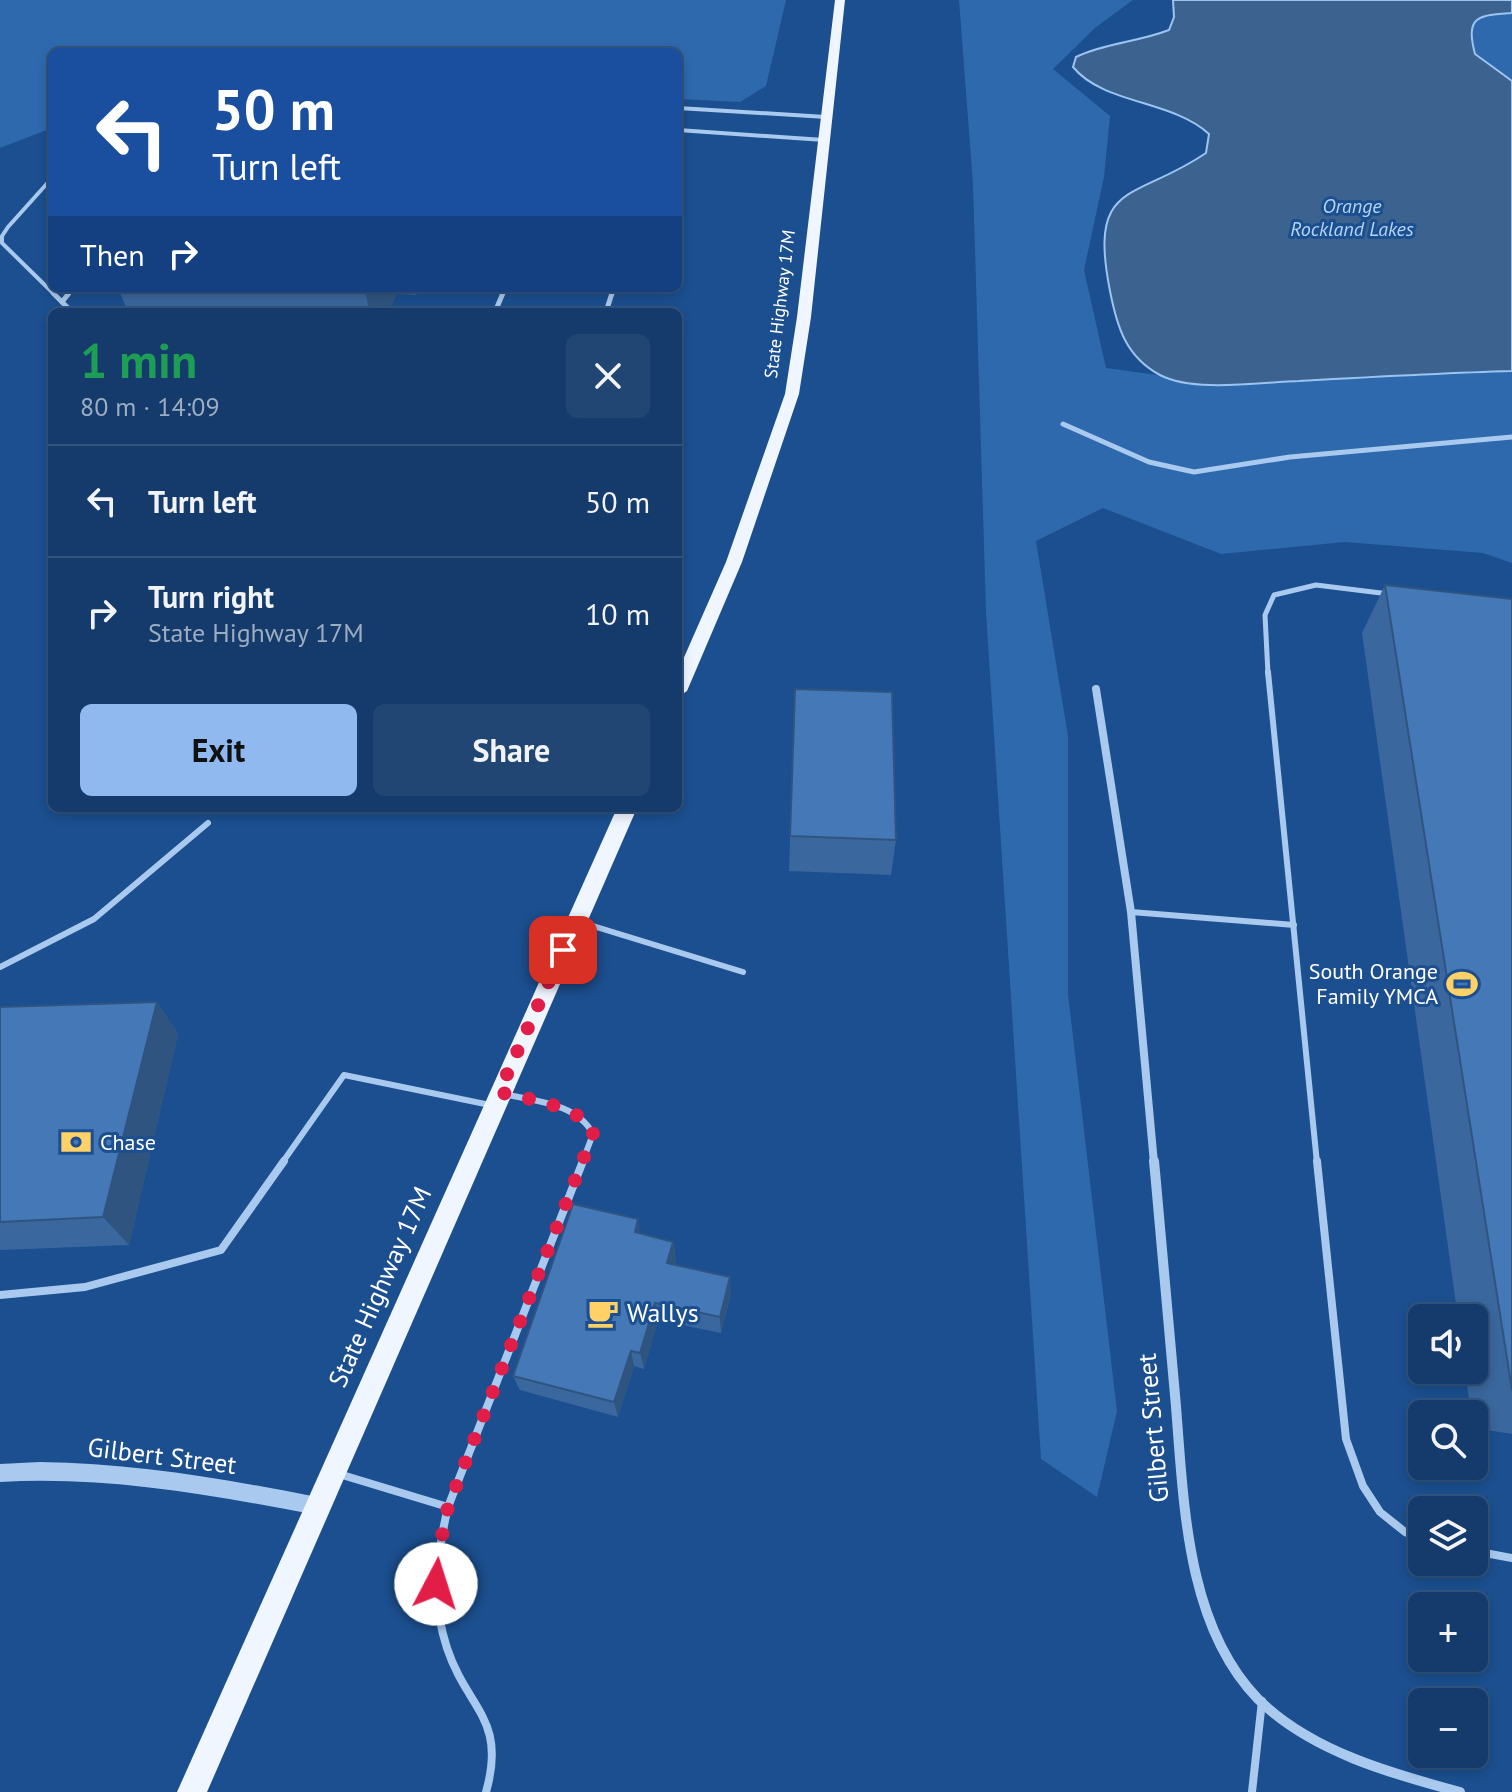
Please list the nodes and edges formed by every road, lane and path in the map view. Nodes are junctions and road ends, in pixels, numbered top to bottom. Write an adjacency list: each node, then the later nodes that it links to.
1 (840, 0): 3 (main road, State Highway 17M)
2 (682, 108): 3 (lane)
3 (826, 117): 5 (main road, State Highway 17M)
4 (682, 130): 5 (lane)
5 (824, 140): 15 (main road, State Highway 17M)
6 (48, 182): 7 (lane)
7 (48, 288)
8 (52, 292): 10 (lane)
9 (70, 292): 10 (lane)
10 (62, 302): 11 (lane)
11 (68, 308)
12 (1063, 424): 13 (lane)
13 (1512, 437)
14 (1403, 595): 21 (lane)
15 (682, 682)
16 (1096, 689): 19 (street, Gilbert Street)
17 (622, 812): 20 (main road, State Highway 17M)
18 (208, 823): 22 (lane)
19 (1131, 912): 21 (lane); 33 (street, Gilbert Street)
20 (576, 921): 23 (lane); 24 (main road, State Highway 17M)
21 (1294, 925): 30 (lane)
22 (0, 967)
23 (743, 972)
24 (496, 1099): 25 (lane); 26 (main road, State Highway 17M); 29 (lane)
25 (0, 1295)
26 (332, 1472): 28 (main road, State Highway 17M); 29 (lane)
27 (0, 1473): 28 (street, Gilbert Street)
28 (317, 1506): 34 (main road, State Highway 17M)
29 (448, 1507): 35 (lane)
30 (1408, 1533)
31 (1488, 1554): 32 (lane)
32 (1512, 1558)
33 (1262, 1701): 36 (lane); 37 (street, Gilbert Street)
34 (192, 1792)
35 (486, 1792)
36 (1252, 1792)
37 (1460, 1792)

